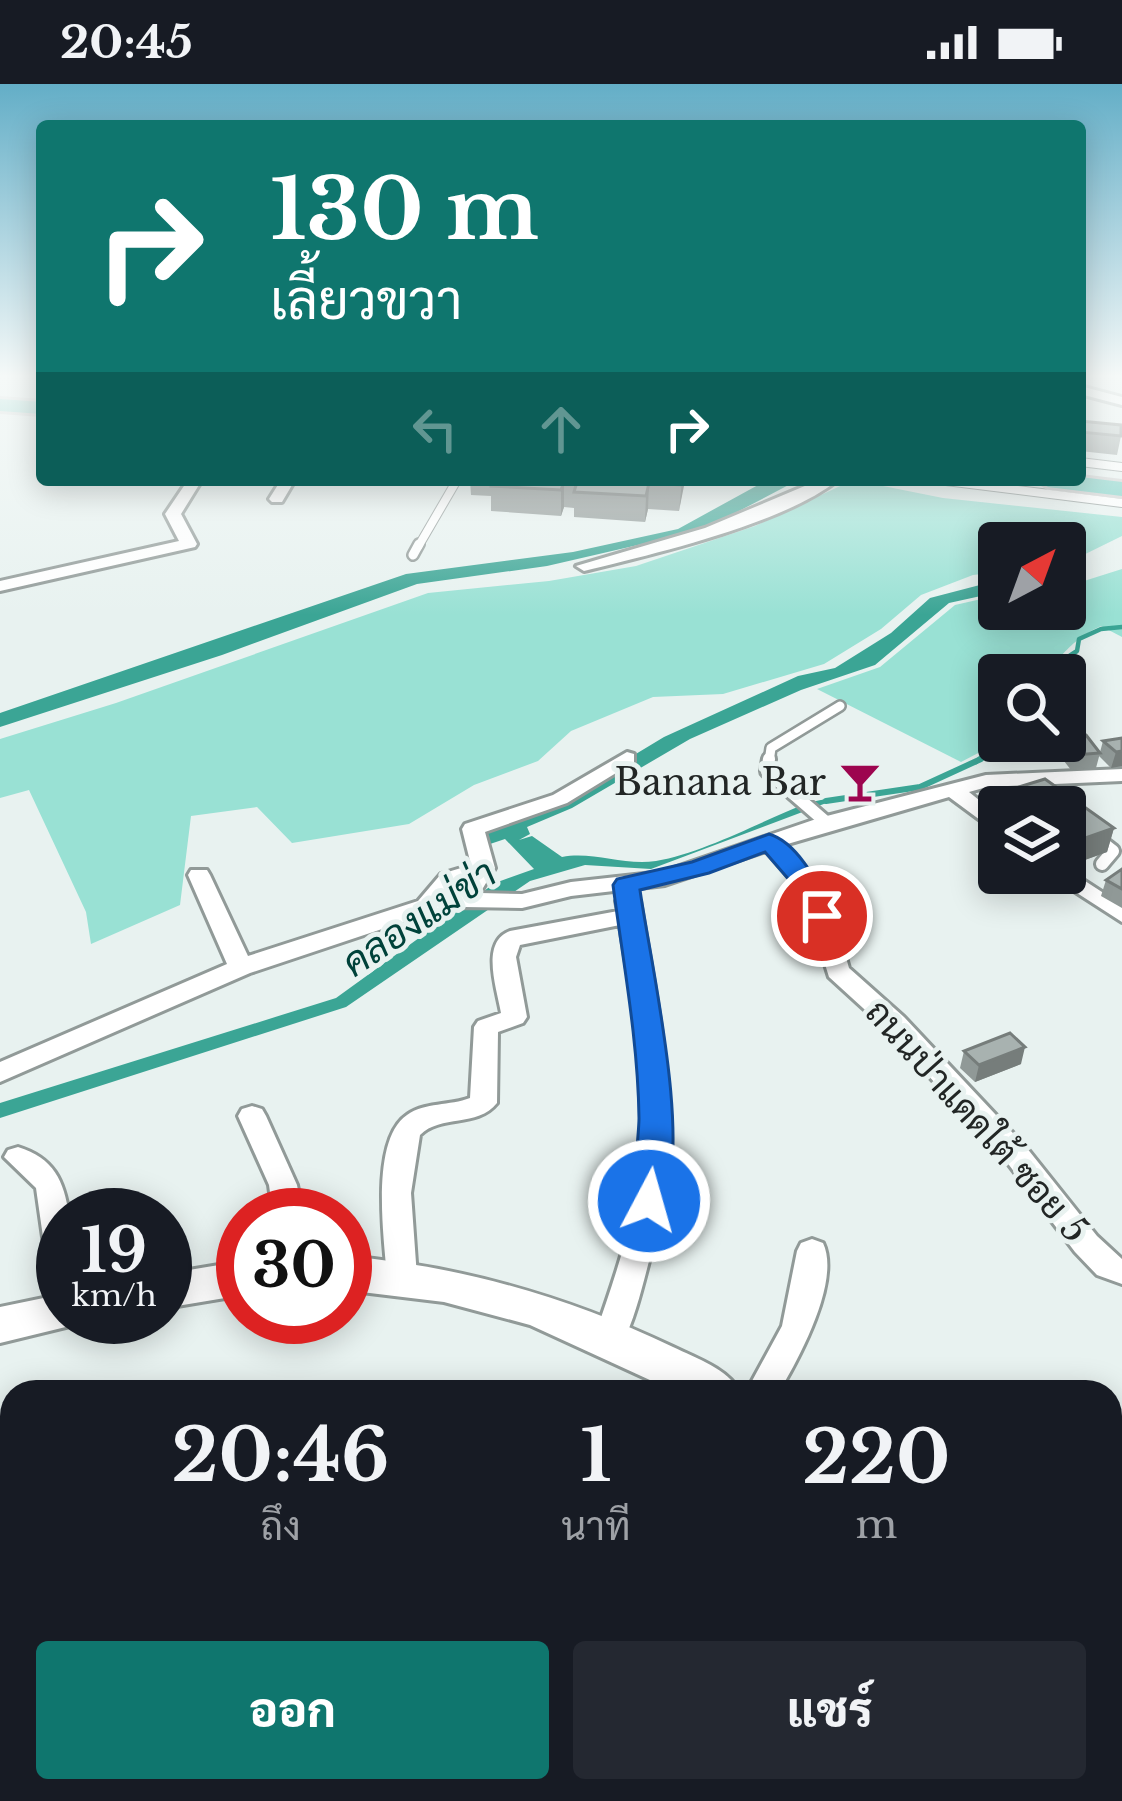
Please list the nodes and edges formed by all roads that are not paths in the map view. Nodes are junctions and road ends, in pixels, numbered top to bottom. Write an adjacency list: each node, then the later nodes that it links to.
1 (1086, 467): 2 (main road)
2 (1122, 471)
3 (1086, 485): 9 (main road)
4 (191, 486): 14 (street)
5 (285, 486): 10 (street)
6 (454, 486): 12 (lane)
7 (819, 486): 13 (street)
8 (988, 486): 11 (lane)
9 (1122, 489)
10 (278, 499)
11 (1122, 502)
12 (413, 556)
13 (584, 566)
14 (0, 586)
15 (840, 706): 20 (lane)
16 (627, 758): 24 (street)
17 (1122, 775): 18 (street)
18 (952, 789): 19 (street); 20 (street)
19 (978, 810)
20 (820, 817): 22 (street)
21 (1086, 831): 23 (lane)
22 (769, 841): 26 (street); 39 (street, ถนนป่าแดดใต้ ซอย 5)
23 (1102, 864)
24 (484, 868): 28 (street); 29 (street)
25 (199, 874): 32 (street)
26 (626, 885): 28 (street); 31 (street)
27 (1086, 891): 30 (street)
28 (468, 900): 29 (street)
29 (425, 906): 32 (street)
30 (1122, 915)
31 (630, 916): 41 (street); 44 (street)
32 (241, 967): 33 (street)
33 (0, 1073)
34 (252, 1116): 37 (street)
35 (18, 1157): 36 (street)
36 (51, 1188)
37 (284, 1188)
38 (812, 1251): 46 (street)
39 (1122, 1272)
40 (372, 1275): 41 (street)
41 (402, 1277): 44 (street)
42 (36, 1318): 43 (street)
43 (0, 1325)
44 (611, 1335): 45 (street)
45 (695, 1380)
46 (769, 1380)

